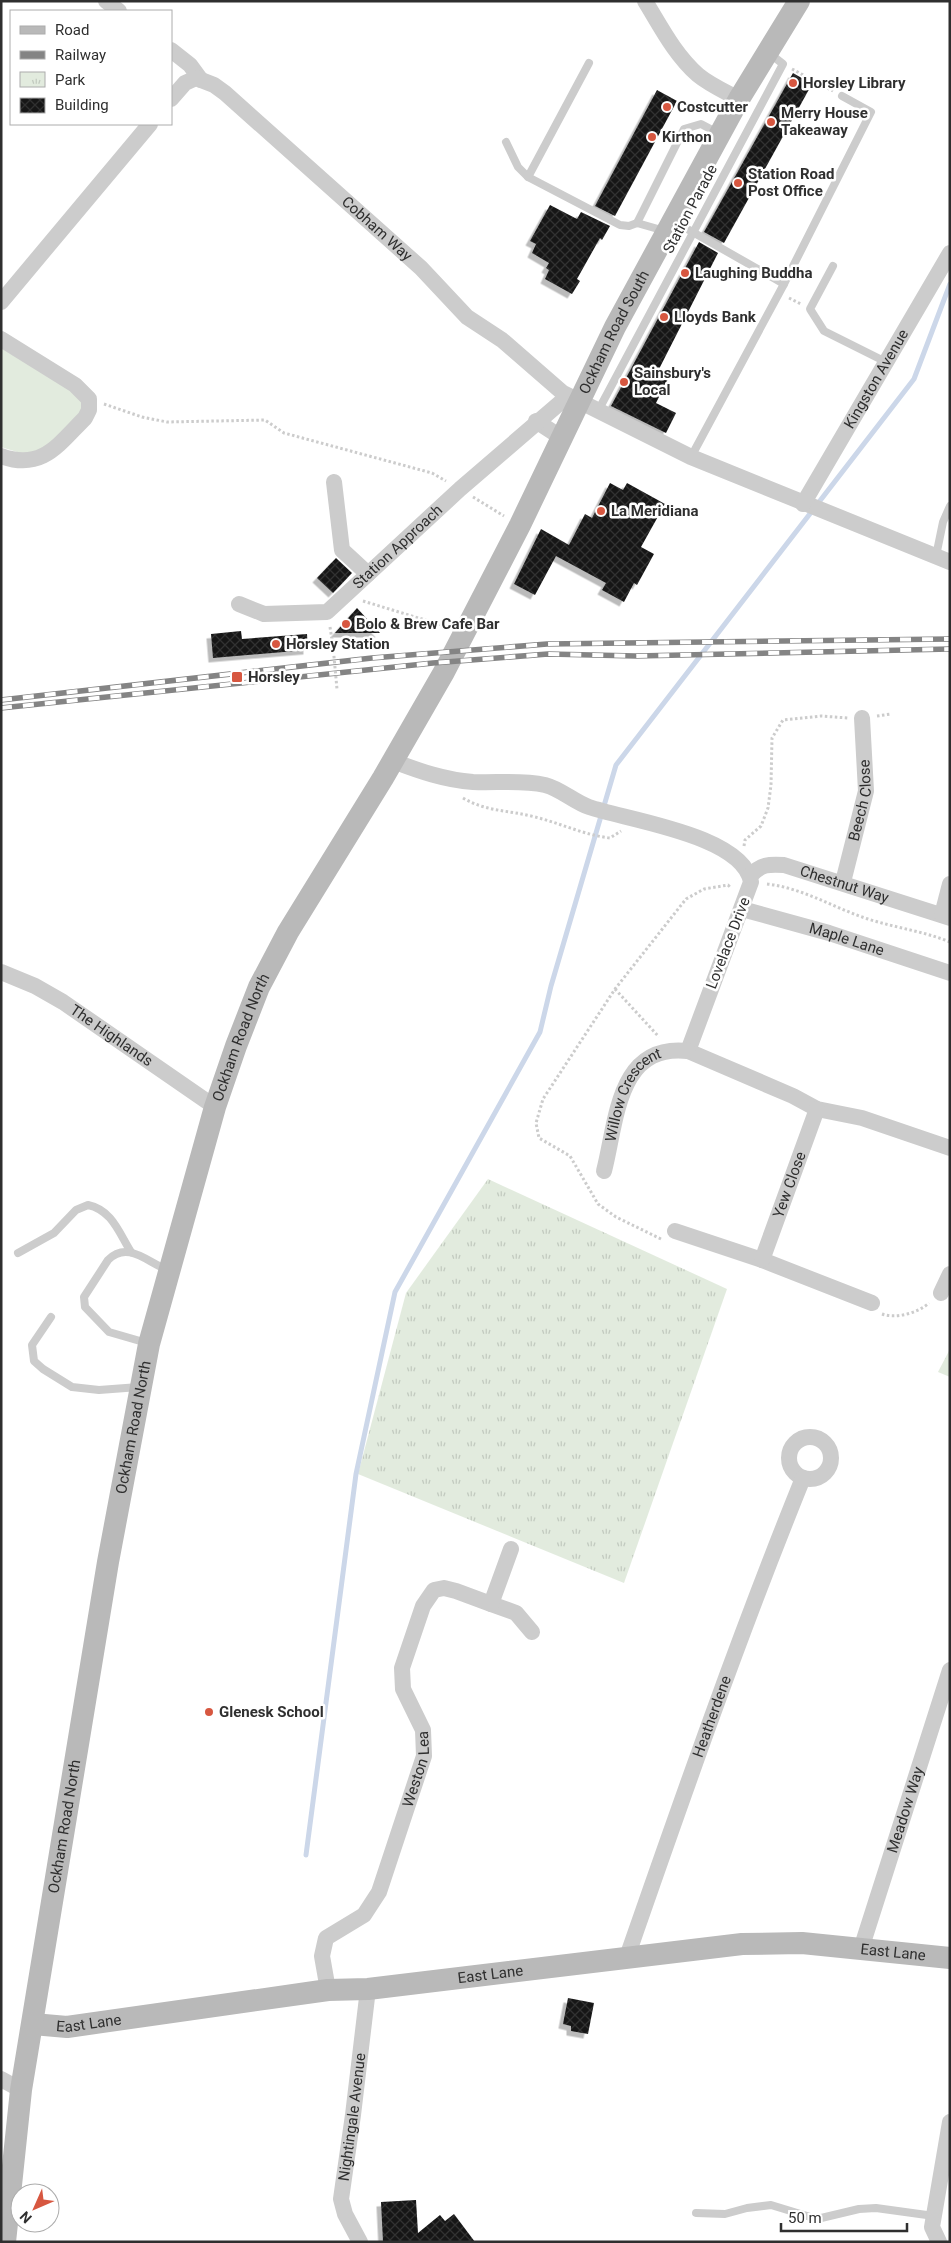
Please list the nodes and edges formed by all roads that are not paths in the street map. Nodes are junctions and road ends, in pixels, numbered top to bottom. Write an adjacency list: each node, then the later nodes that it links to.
1 (106, 1): 4 (street)
2 (645, 1): 11 (street)
3 (799, 1): 6 (main road, Ockham Road South)
4 (118, 10)
5 (172, 51): 8 (street)
6 (775, 58): 11 (main road, Ockham Road South); 18 (lane, Station Parade)
7 (589, 63): 15 (lane)
8 (201, 80): 10 (street); 25 (street, Cobham Way)
9 (842, 96): 21 (lane)
10 (172, 98)
11 (739, 99): 13 (main road, Ockham Road South)
12 (149, 125): 22 (street)
13 (721, 134): 16 (lane); 17 (main road, Ockham Road South)
14 (506, 142): 15 (lane)
15 (528, 177): 16 (lane)
16 (637, 222): 17 (lane)
17 (670, 226): 18 (lane); 25 (main road, Ockham Road South)
18 (693, 232): 21 (lane); 25 (lane, Station Parade)
19 (950, 253): 24 (street, Kingston Avenue)
20 (833, 266): 24 (lane)
21 (784, 284): 29 (lane)
22 (1, 302)
23 (1, 339): 28 (street)
24 (886, 362): 31 (street, Kingston Avenue)
25 (582, 403): 26 (street, Station Approach); 27 (main road, Ockham Road South); 29 (street)
26 (536, 421): 27 (street); 34 (street, Station Approach)
27 (562, 438): 36 (main road, Ockham Road South)
28 (1, 456)
29 (691, 457): 31 (street)
30 (334, 482): 34 (street)
31 (803, 504): 33 (street)
32 (950, 506): 33 (lane)
33 (943, 559)
34 (368, 574): 35 (street, Station Approach)
35 (239, 604)
36 (444, 672): 38 (main road, Ockham Road North)
37 (862, 718): 40 (street, Beech Close)
38 (393, 761): 39 (street); 47 (main road, Ockham Road North)
39 (749, 877): 40 (street, Chestnut Way); 42 (street, Lovelace Drive)
40 (842, 882): 43 (street, Chestnut Way)
41 (950, 884): 43 (street, Chestnut Way)
42 (744, 904): 45 (street, Maple Lane); 46 (street, Lovelace Drive)
43 (946, 916)
44 (1, 972): 47 (street, The Highlands)
45 (950, 973)
46 (688, 1051): 48 (street); 50 (street, Willow Crescent)
47 (215, 1107): 55 (main road, Ockham Road North)
48 (817, 1109): 49 (street); 54 (street, Yew Close)
49 (950, 1148)
50 (604, 1171)
51 (675, 1231): 54 (street)
52 (131, 1252): 53 (lane); 55 (lane); 60 (lane)
53 (18, 1253)
54 (762, 1260): 58 (street)
55 (169, 1271): 60 (main road, Ockham Road North)
56 (950, 1274): 57 (street)
57 (941, 1293)
58 (872, 1303)
59 (51, 1316): 61 (lane)
60 (149, 1344): 61 (main road, Ockham Road North)
61 (141, 1387): 72 (main road, Ockham Road North)
62 (803, 1478): 68 (street, Heatherdene)
63 (511, 1549): 64 (street)
64 (491, 1604): 65 (street, Weston Lea); 71 (street, Weston Lea)
65 (532, 1632)
66 (950, 1670): 67 (street, Meadow Way)
67 (861, 1949): 68 (main road, East Lane); 69 (main road, East Lane)
68 (627, 1957): 70 (main road, East Lane)
69 (950, 1958)
70 (368, 1988): 71 (main road, East Lane); 79 (street, Nightingale Avenue)
71 (328, 1990): 72 (main road, East Lane)
72 (33, 2024): 74 (main road, Ockham Road North)
73 (1, 2080): 74 (street)
74 (21, 2090): 78 (main road, Ockham Road North)
75 (950, 2122): 77 (street)
76 (696, 2213): 77 (lane)
77 (934, 2216): 80 (street)
78 (5, 2242)
79 (360, 2242)
80 (939, 2242)

